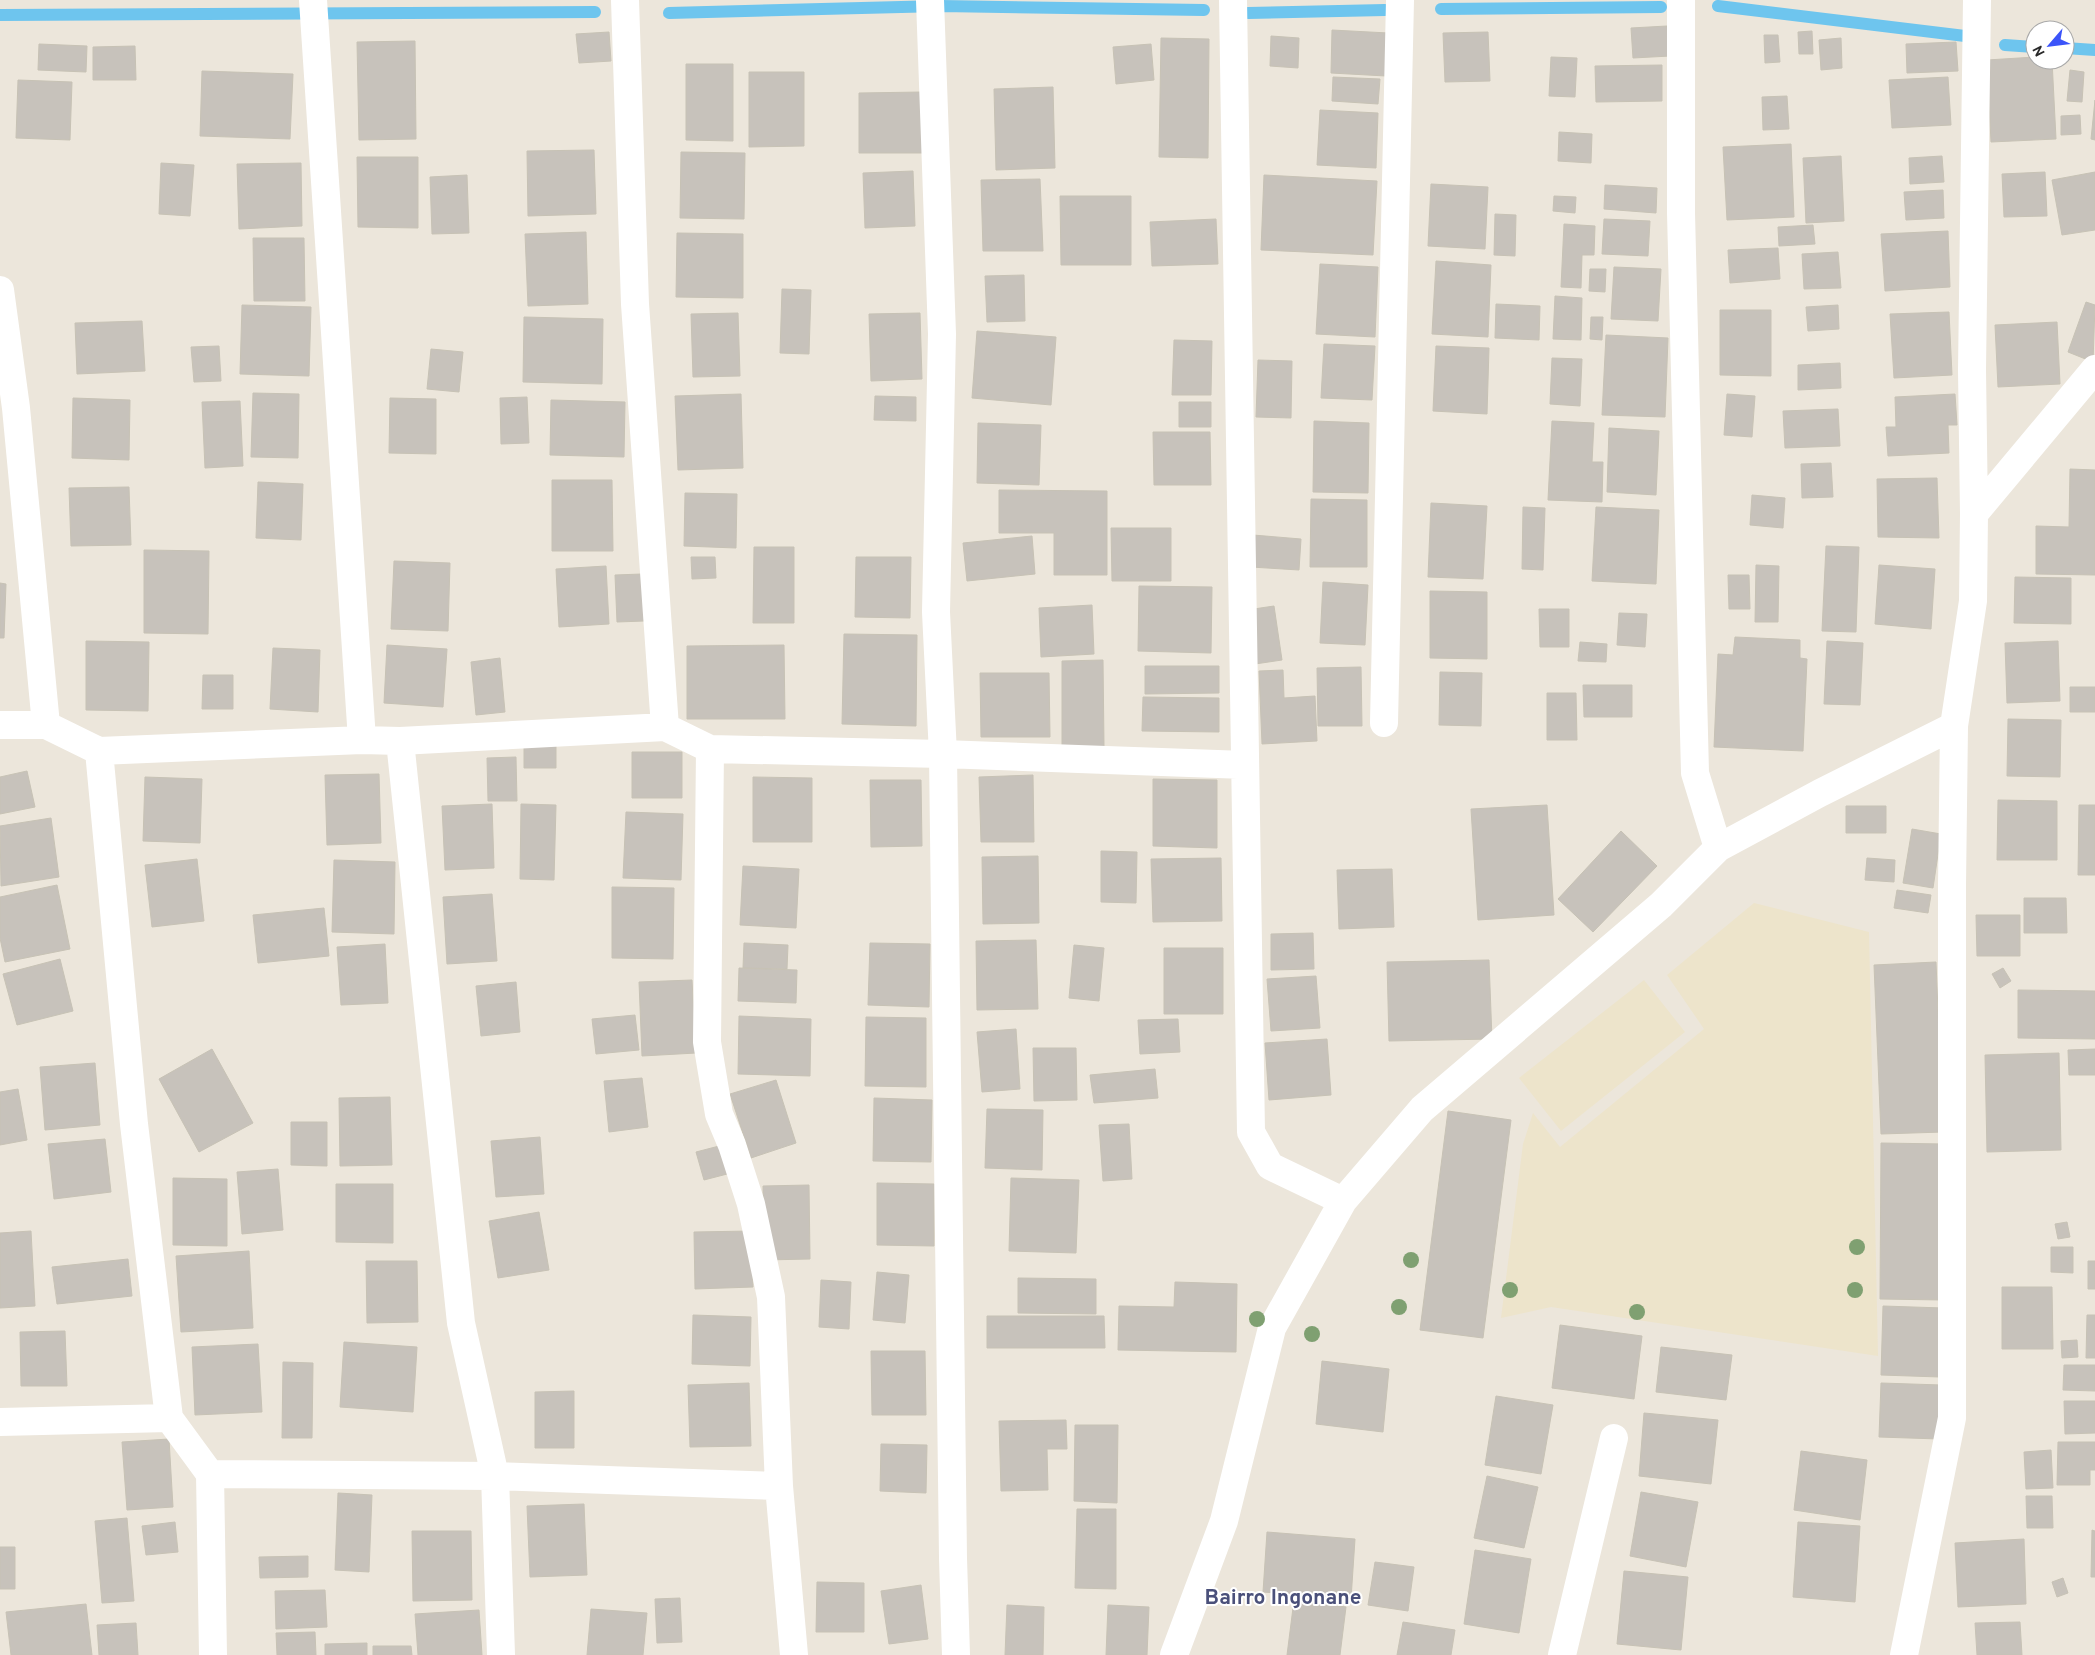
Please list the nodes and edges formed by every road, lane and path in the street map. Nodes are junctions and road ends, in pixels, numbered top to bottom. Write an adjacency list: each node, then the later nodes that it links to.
1 (313, 0): 17 (street)
2 (625, 0): 16 (street)
3 (930, 0): 21 (street)
4 (1232, 0): 22 (street)
5 (1400, 0): 12 (street)
6 (1681, 0): 23 (street)
7 (1977, 0): 11 (street)
8 (0, 290): 10 (street)
9 (2095, 369): 11 (street)
10 (8, 409): 14 (street)
11 (1974, 514): 15 (street)
12 (1384, 722)
13 (0, 725): 14 (street)
14 (46, 725): 20 (street)
15 (1954, 726): 23 (street); 37 (street)
16 (665, 727): 18 (street); 19 (street)
17 (362, 740): 18 (street); 20 (street)
18 (400, 741): 29 (street)
19 (710, 749): 21 (street); 30 (street)
20 (99, 751): 25 (street)
21 (943, 754): 22 (street); 34 (street)
22 (1245, 765): 24 (street)
23 (1718, 848): 24 (street)
24 (1343, 1201): 35 (street)
25 (169, 1418): 26 (street); 28 (street)
26 (0, 1422)
27 (1614, 1438): 36 (street)
28 (210, 1474): 29 (street); 31 (street)
29 (495, 1476): 30 (street); 32 (street)
30 (779, 1486): 33 (street)
31 (213, 1655)
32 (501, 1655)
33 (794, 1655)
34 (956, 1655)
35 (1174, 1655)
36 (1562, 1655)
37 (1904, 1655)

